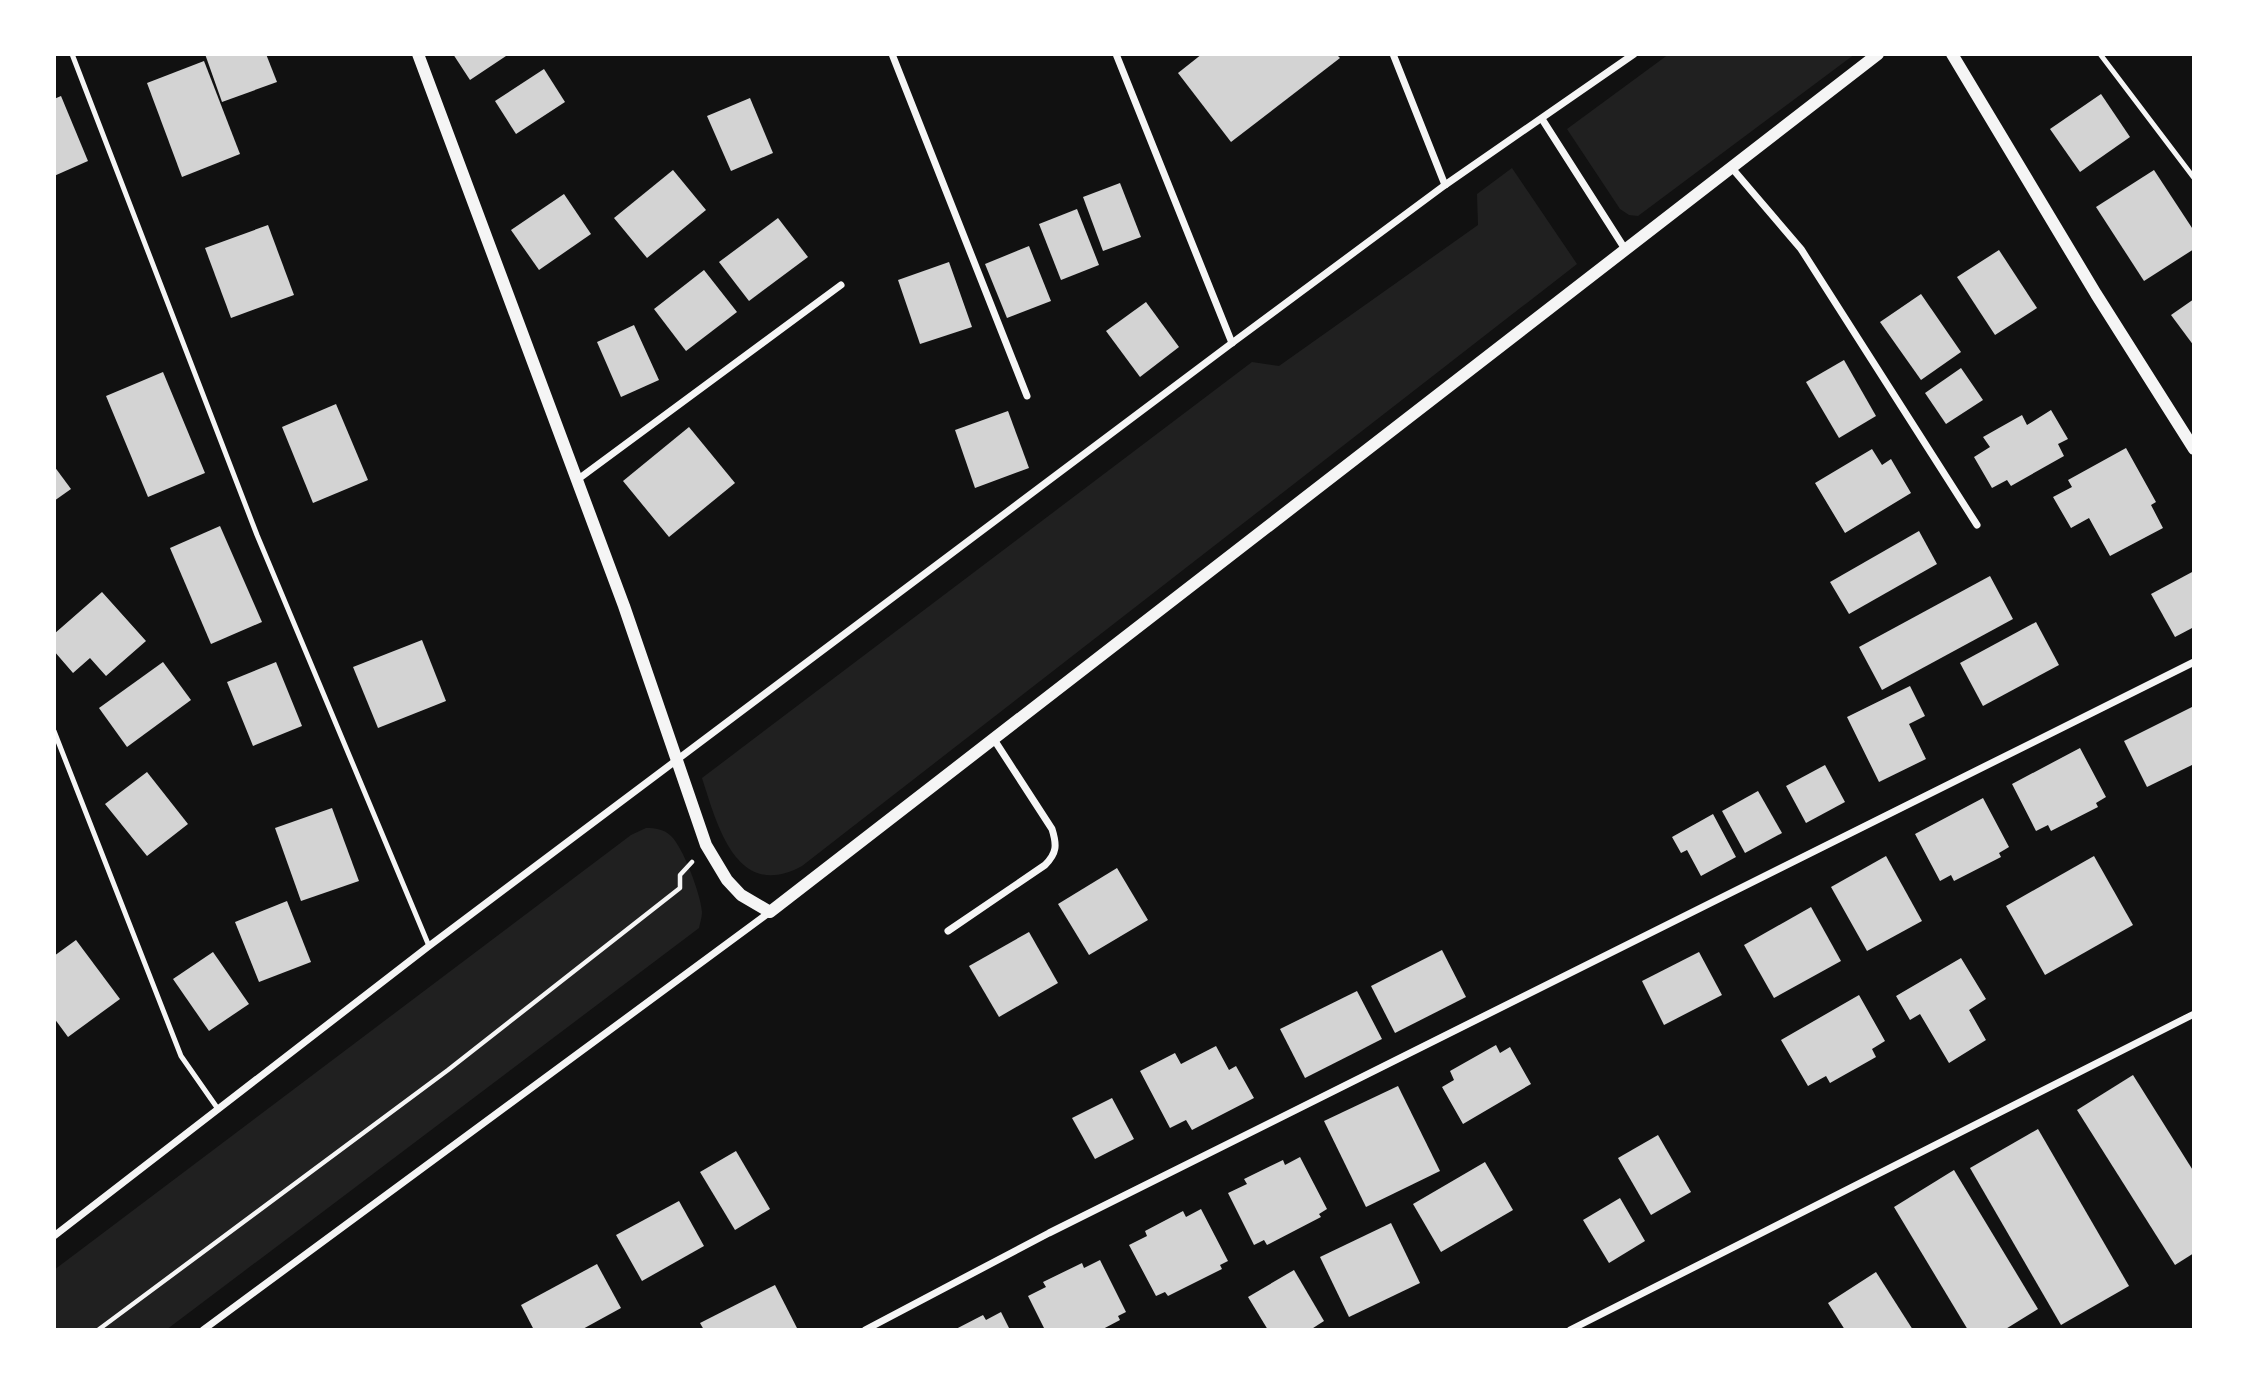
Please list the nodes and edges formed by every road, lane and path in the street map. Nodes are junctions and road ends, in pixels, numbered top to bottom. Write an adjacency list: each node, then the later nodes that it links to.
1 (72, 54): 28 (lane)
2 (418, 54): 19 (street)
3 (892, 54): 17 (street)
4 (1116, 54): 16 (street)
5 (1393, 54): 13 (street)
6 (1634, 54): 10 (street)
7 (1878, 54): 11 (street)
8 (1952, 54): 18 (street)
9 (2100, 54): 12 (lane)
10 (1542, 119): 13 (street); 14 (street)
11 (1731, 167): 14 (street); 20 (street)
12 (2194, 178)
13 (1446, 185): 16 (street)
14 (1625, 249): 23 (street)
15 (841, 285): 19 (street)
16 (1232, 343): 24 (street)
17 (1027, 396)
18 (2194, 449)
19 (577, 480): 24 (street)
20 (1977, 525)
21 (2194, 662): 34 (street)
22 (54, 731): 30 (lane)
23 (993, 738): 26 (street); 27 (street)
24 (678, 760): 25 (street); 28 (street)
25 (706, 845): 26 (street); 32 (path)
26 (770, 912): 33 (street)
27 (948, 931)
28 (429, 946): 30 (street)
29 (2194, 1014): 35 (street)
30 (218, 1109): 31 (street)
31 (54, 1236)
32 (98, 1330)
33 (203, 1330)
34 (865, 1330)
35 (1570, 1330)

